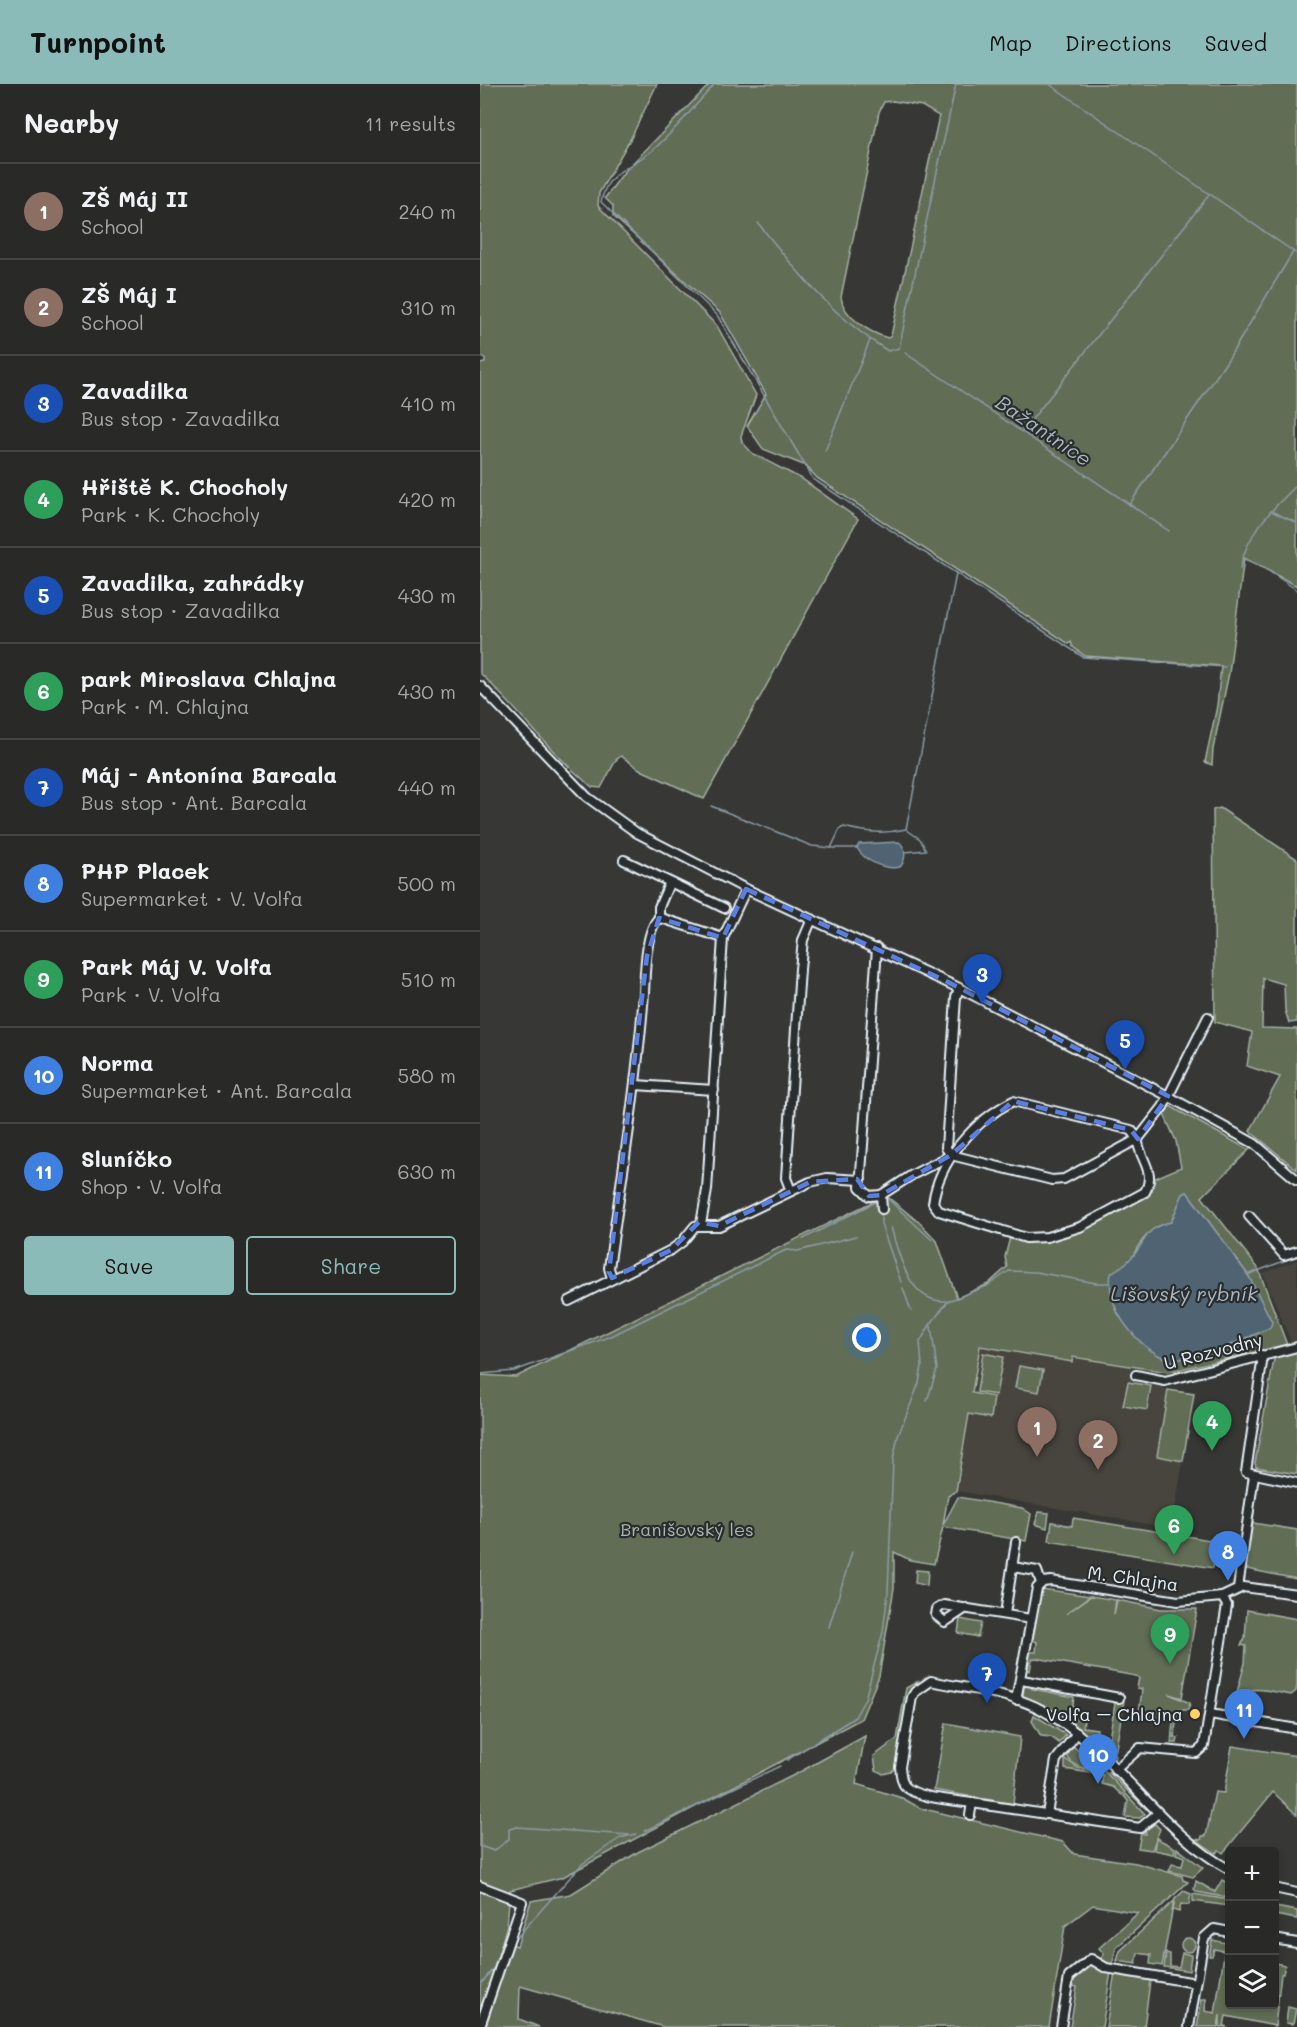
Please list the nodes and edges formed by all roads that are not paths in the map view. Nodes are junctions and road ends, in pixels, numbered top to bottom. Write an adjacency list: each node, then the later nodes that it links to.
1 (480, 686): 4 (street)
2 (624, 861): 3 (street)
3 (669, 884): 5 (street); 6 (street)
4 (746, 889): 7 (street); 8 (street)
5 (724, 908)
6 (658, 918): 8 (street); 12 (street)
7 (812, 919): 9 (street); 19 (street)
8 (723, 938): 13 (street)
9 (877, 948): 10 (street); 18 (street)
10 (959, 987): 14 (street); 16 (street)
11 (1208, 1017): 14 (street)
12 (634, 1085): 13 (street); 25 (street)
13 (714, 1090): 23 (street)
14 (1168, 1096): 15 (street); 17 (street)
15 (1138, 1139): 16 (street); 16 (street); 16 (street)
16 (951, 1155): 20 (street)
17 (1297, 1179)
18 (861, 1180): 19 (street); 20 (street)
19 (791, 1191): 23 (street)
20 (881, 1195): 21 (street)
21 (882, 1209)
22 (1249, 1216): 24 (street)
23 (701, 1224): 25 (street)
24 (1297, 1251)
25 (612, 1278): 26 (street)
26 (569, 1301)
27 (1297, 1347): 28 (street, U Rozvodny)
28 (1260, 1355): 29 (street, U Rozvodny); 30 (street)
29 (1136, 1375)
30 (1254, 1475): 31 (street); 35 (street)
31 (1297, 1483)
32 (1016, 1542): 33 (street)
33 (1013, 1567): 34 (street); 39 (street)
34 (1041, 1583): 37 (street, M. Chlajna); 40 (street)
35 (1238, 1588): 36 (street); 37 (street)
36 (1297, 1594)
37 (1222, 1597): 44 (street)
38 (966, 1608): 39 (street)
39 (1005, 1614): 40 (street)
40 (1031, 1619): 41 (street)
41 (1022, 1680): 42 (street); 43 (street)
42 (1119, 1698)
43 (1016, 1700): 46 (street); 48 (street)
44 (1210, 1714): 45 (street); 47 (street)
45 (1297, 1729)
46 (1077, 1733): 47 (street); 50 (street)
47 (1115, 1770): 49 (street)
48 (972, 1803): 50 (street); 51 (street)
49 (1158, 1813): 50 (street); 52 (street)
50 (1047, 1814)
51 (970, 1815)
52 (1225, 1867)
53 (480, 1886): 62 (street)
54 (1279, 1889): 55 (street)
55 (1297, 1893)
56 (1225, 1931): 61 (street)
57 (1279, 1941): 58 (street)
58 (1297, 1943)
59 (1101, 1952): 60 (street)
60 (1088, 1960): 61 (street); 63 (street)
61 (1196, 1983): 64 (street)
62 (480, 2025)
63 (1060, 2027)
64 (1189, 2027)

